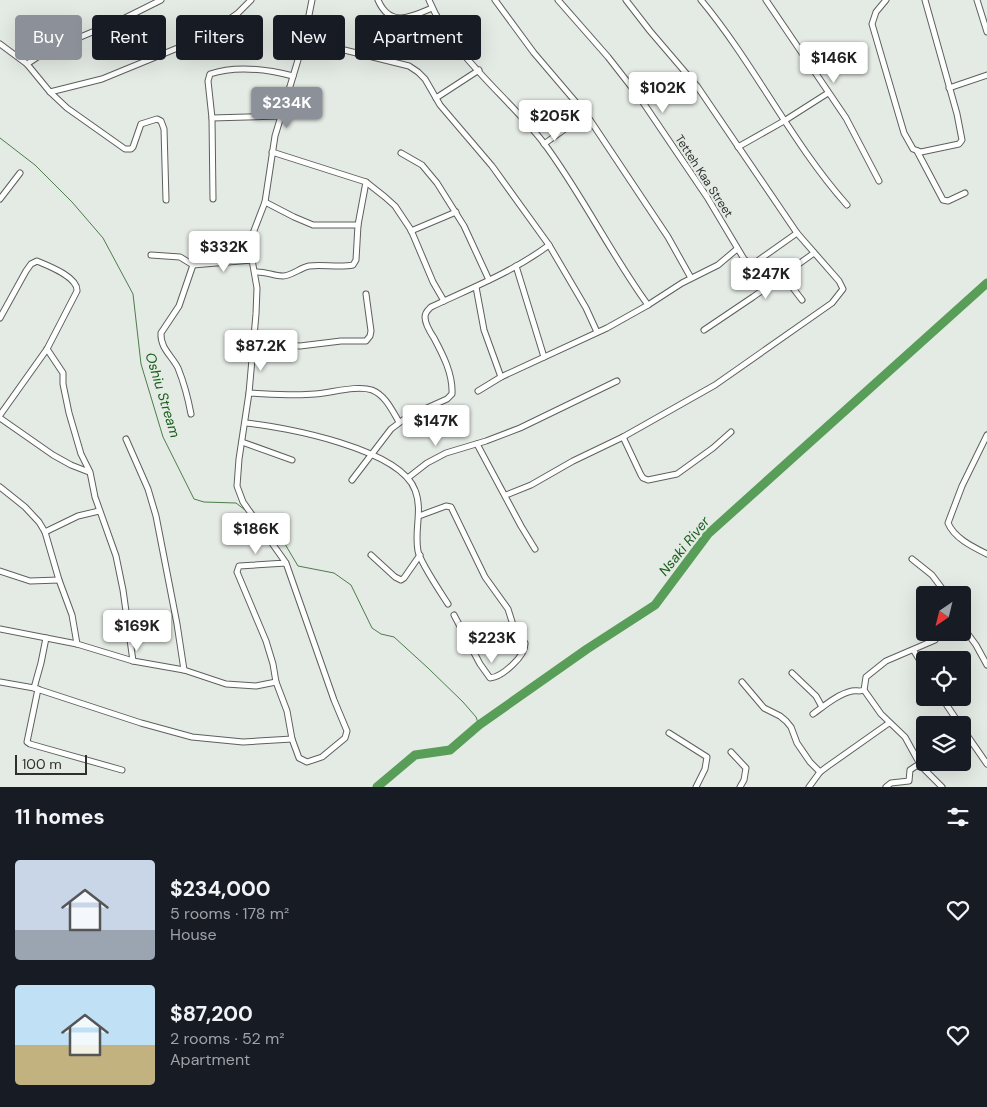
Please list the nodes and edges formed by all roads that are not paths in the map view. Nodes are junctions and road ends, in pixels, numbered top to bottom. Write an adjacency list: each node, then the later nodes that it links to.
1 (161, 0): 20 (street)
2 (251, 0): 25 (street)
3 (312, 0): 15 (street)
4 (378, 0): 14 (street)
5 (429, 0): 14 (street)
6 (495, 0): 28 (street)
7 (558, 0): 51 (street, Tetteh Kaa Street)
8 (626, 0): 33 (street)
9 (701, 0): 31 (street)
10 (766, 0): 26 (street)
11 (886, 0): 34 (street)
12 (925, 0): 24 (street)
13 (977, 0): 16 (street)
14 (432, 8): 21 (street)
15 (309, 15)
16 (987, 32)
17 (0, 44): 20 (street)
18 (345, 50): 27 (street)
19 (298, 60): 23 (street)
20 (26, 64): 25 (street)
21 (479, 70): 27 (street); 32 (street)
22 (987, 75): 24 (street)
23 (293, 76): 29 (street); 30 (street)
24 (949, 88): 34 (street)
25 (50, 92): 43 (street)
26 (828, 93): 31 (street); 38 (street)
27 (436, 98): 50 (street)
28 (586, 114): 32 (street); 59 (street)
29 (280, 116): 30 (street); 35 (street)
30 (212, 118): 42 (street)
31 (784, 122): 33 (street); 45 (street)
32 (544, 144): 65 (street)
33 (738, 147): 49 (street)
34 (916, 151): 40 (street)
35 (272, 152): 39 (street); 44 (street)
36 (401, 153): 46 (street)
37 (20, 173): 41 (street)
38 (879, 181)
39 (366, 182): 47 (street); 48 (street)
40 (966, 193)
41 (0, 199)
42 (213, 199)
43 (166, 200)
44 (265, 202): 47 (street); 54 (street)
45 (847, 205)
46 (456, 212): 48 (street); 60 (street)
47 (358, 225): 57 (street)
48 (411, 231): 64 (street)
49 (798, 233): 51 (street); 52 (street)
50 (549, 245): 56 (street); 68 (street)
51 (737, 248): 59 (street)
52 (814, 252): 58 (street); 82 (street)
53 (151, 255): 55 (street)
54 (252, 260): 55 (street); 57 (street)
55 (193, 265): 76 (street)
56 (516, 266): 60 (street); 71 (street)
57 (255, 272): 69 (street)
58 (783, 275): 63 (street); 67 (street)
59 (691, 278): 65 (street)
60 (489, 280): 61 (street)
61 (476, 287): 64 (street); 72 (street)
62 (366, 294): 69 (street)
63 (802, 300)
64 (444, 301): 79 (street)
65 (648, 305): 68 (street)
66 (0, 318): 70 (street)
67 (704, 330)
68 (597, 332): 71 (street)
69 (254, 343): 75 (street)
70 (47, 350): 77 (street); 88 (street)
71 (544, 357): 72 (street)
72 (501, 377): 74 (street)
73 (617, 381): 85 (street)
74 (478, 391)
75 (250, 393): 78 (street); 79 (street)
76 (191, 414)
77 (0, 417): 88 (street)
78 (246, 422): 84 (street); 86 (street)
79 (399, 422): 86 (street)
80 (731, 432): 82 (street)
81 (987, 436): 97 (street)
82 (623, 437): 92 (street)
83 (126, 439): 116 (street)
84 (242, 442): 87 (street); 101 (street)
85 (477, 444): 89 (street); 92 (street)
86 (372, 455): 89 (street); 90 (street)
87 (292, 460)
88 (90, 472): 93 (street)
89 (409, 477): 94 (street)
90 (352, 480)
91 (0, 487): 95 (street)
92 (506, 495): 96 (street)
93 (100, 511): 95 (street); 114 (street)
94 (419, 516): 99 (street); 106 (street)
95 (45, 532): 103 (street)
96 (535, 549)
97 (987, 554)
98 (371, 555): 99 (street)
99 (420, 555): 105 (street)
100 (912, 559): 104 (street)
101 (286, 563): 119 (street); 127 (street)
102 (0, 571): 103 (street)
103 (59, 580): 111 (street)
104 (940, 586)
105 (448, 604)
106 (454, 615)
107 (0, 629): 108 (street)
108 (46, 638): 111 (street); 121 (street)
109 (971, 638): 115 (street)
110 (933, 641): 112 (street)
111 (77, 644): 114 (street)
112 (914, 651): 113 (street); 122 (street)
113 (916, 654)
114 (133, 662): 116 (street)
115 (987, 665)
116 (184, 670): 119 (street)
117 (792, 673): 123 (street)
118 (0, 682): 121 (street)
119 (276, 682): 127 (street)
120 (742, 682): 135 (street)
121 (36, 688): 127 (street); 133 (street)
122 (864, 690): 123 (street); 125 (street)
123 (822, 707): 124 (street)
124 (813, 714)
125 (889, 722): 130 (street); 135 (street)
126 (669, 733): 137 (street)
127 (292, 739)
128 (971, 741): 131 (street)
129 (731, 752): 138 (street)
130 (916, 756)
131 (987, 764)
132 (916, 766): 136 (street)
133 (122, 770)
134 (926, 771): 141 (street)
135 (820, 772): 139 (street)
136 (910, 784): 140 (street)
137 (696, 787)
138 (740, 787)
139 (809, 787)
140 (886, 787)
141 (942, 787)

